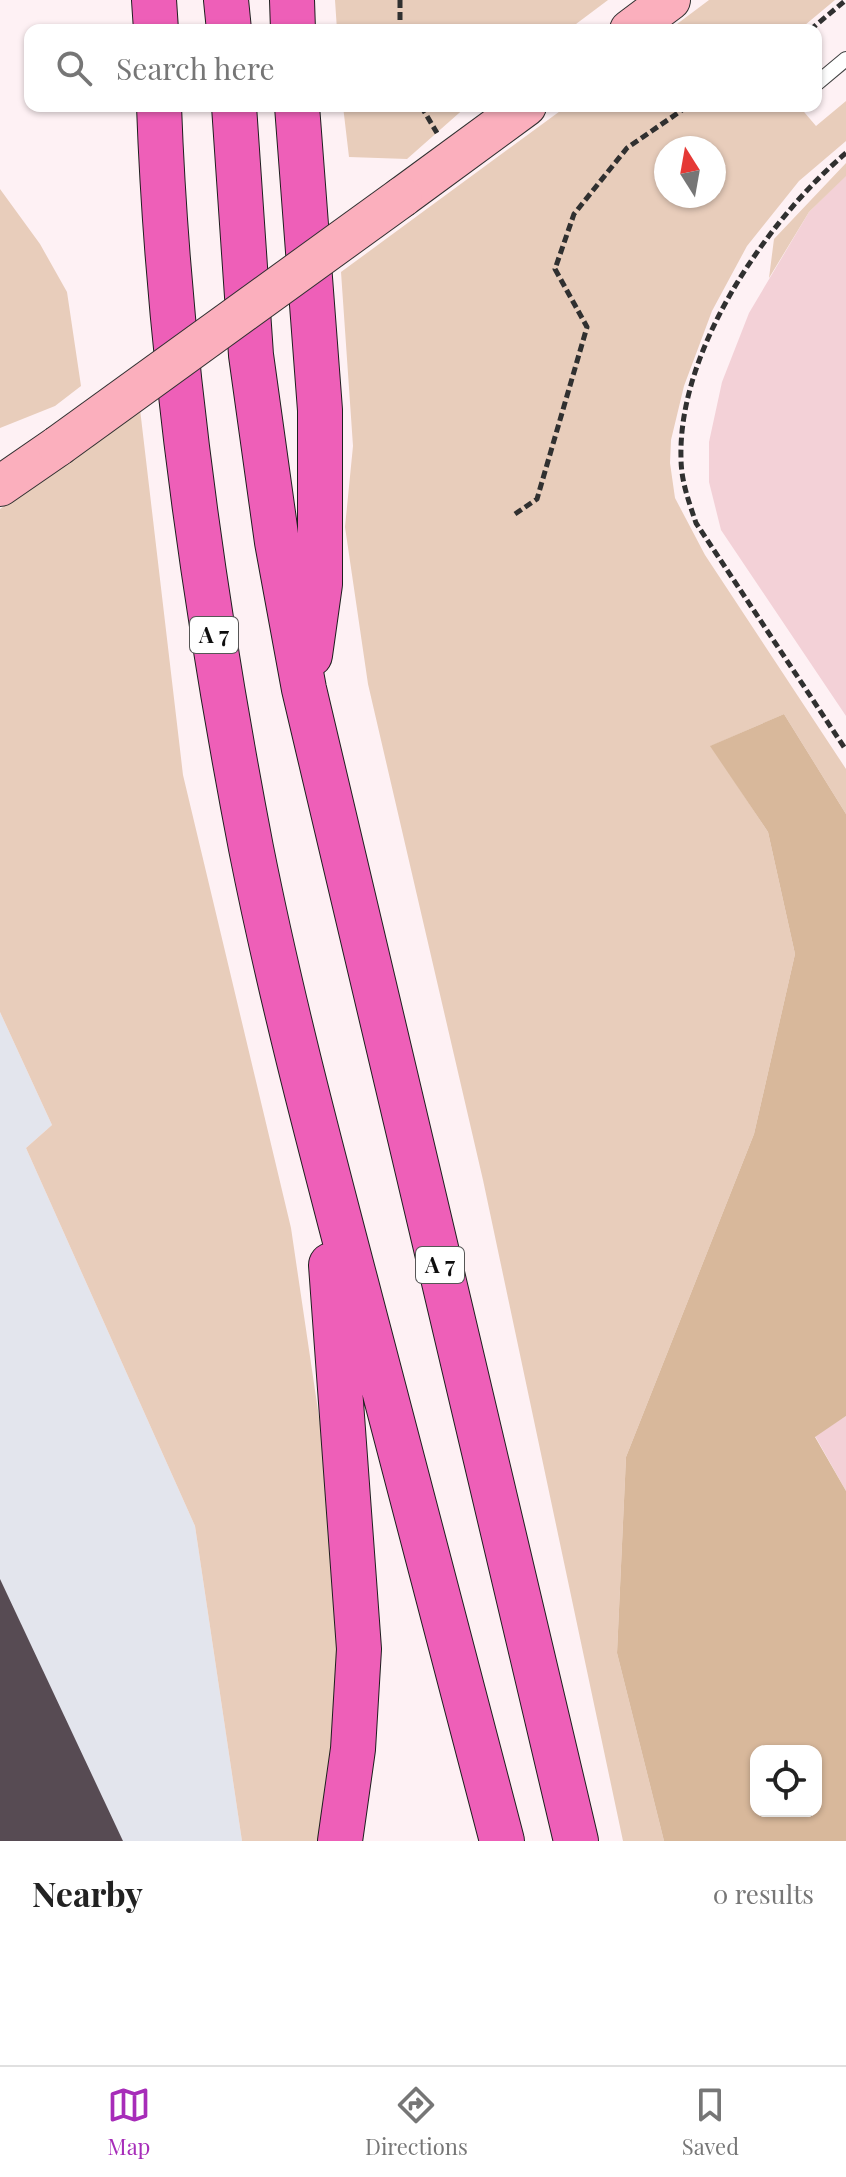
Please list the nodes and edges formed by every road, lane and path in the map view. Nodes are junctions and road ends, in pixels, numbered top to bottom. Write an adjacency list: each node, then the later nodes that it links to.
1 (154, 0): 7 (highway)
2 (226, 0): 8 (highway)
3 (292, 0): 9 (highway)
4 (400, 0): 10 (path)
5 (670, 0): 11 (main road)
6 (846, 0): 12 (path)
7 (156, 24)
8 (228, 24)
9 (293, 24)
10 (400, 24)
11 (638, 24)
12 (817, 24)
13 (846, 59): 14 (lane)
14 (822, 79)
15 (159, 112): 27 (highway, A 7)
16 (234, 112): 25 (highway, A 7)
17 (297, 112): 25 (highway)
18 (424, 112): 21 (path)
19 (518, 112): 23 (main road, bridge)
20 (679, 112): 24 (path)
21 (439, 137)
22 (846, 153): 26 (path)
23 (0, 486)
24 (515, 514)
25 (304, 689): 30 (highway, A 7)
26 (846, 750)
27 (323, 1155): 28 (highway); 29 (highway, A 7)
28 (340, 1841)
29 (502, 1841)
30 (576, 1841)

